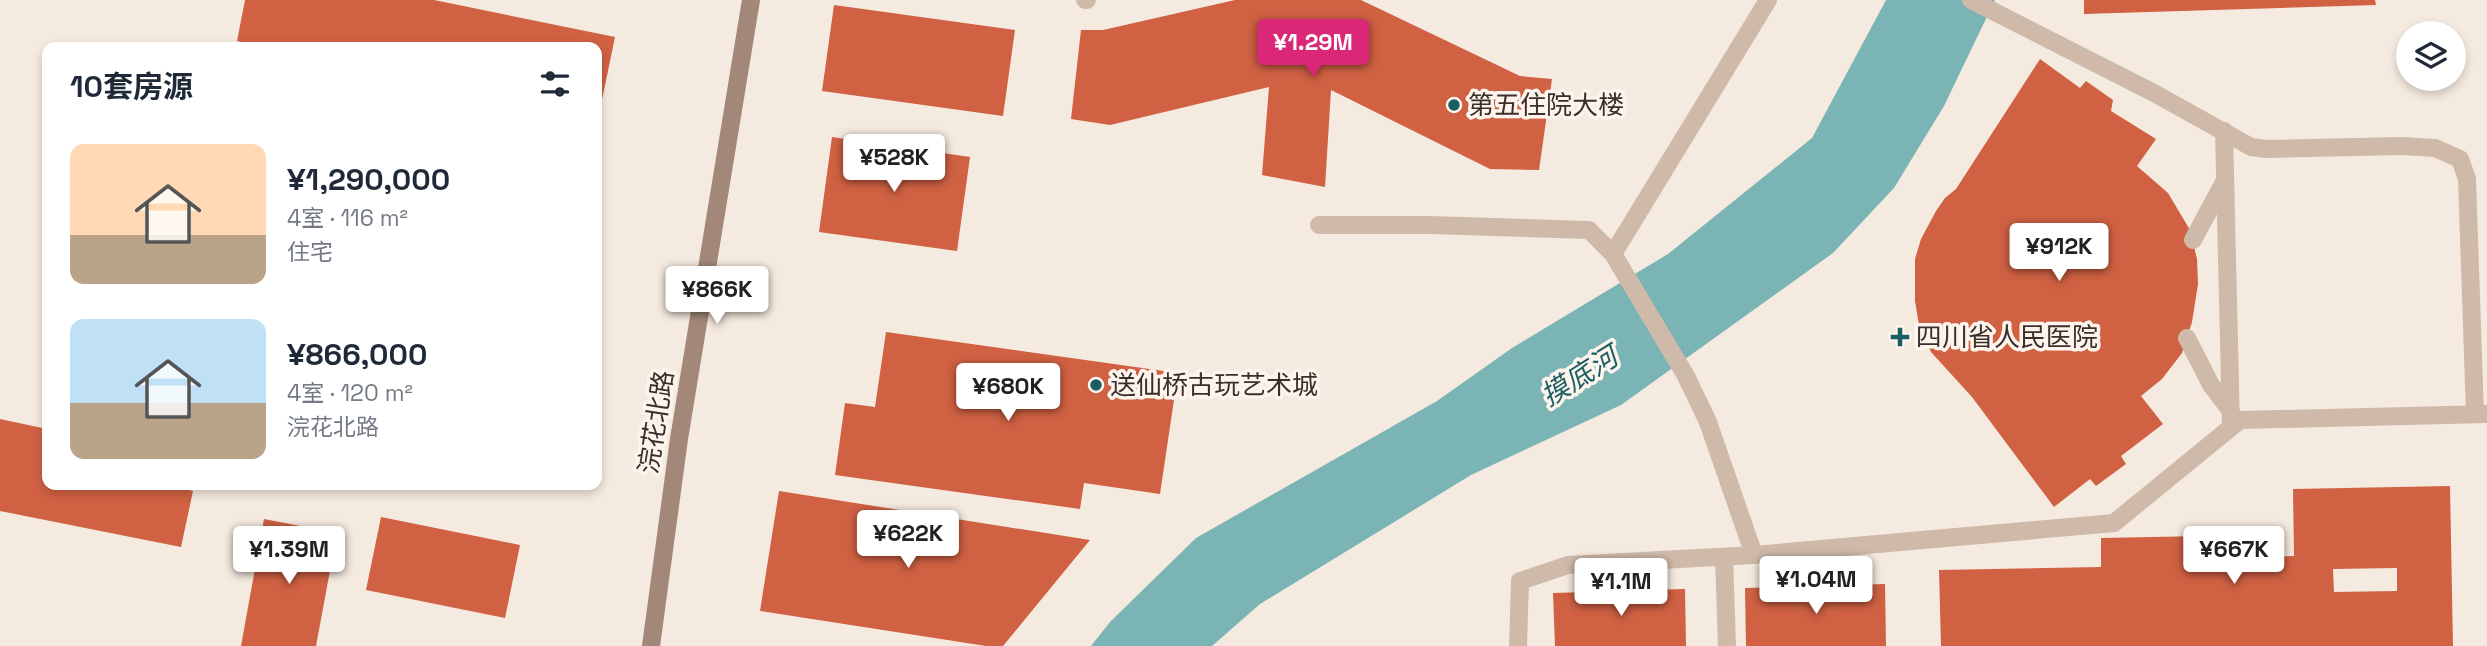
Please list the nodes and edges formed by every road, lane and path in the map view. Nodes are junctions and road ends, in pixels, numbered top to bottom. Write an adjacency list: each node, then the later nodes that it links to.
1 (751, 0): 14 (street, 浣花北路)
2 (1768, 0): 8 (lane)
3 (1972, 0): 4 (lane)
4 (2224, 131): 5 (lane); 10 (lane)
5 (2225, 179): 7 (lane); 11 (lane)
6 (1319, 225): 8 (lane)
7 (2193, 240)
8 (1613, 254): 12 (lane)
9 (2187, 338): 11 (lane)
10 (2481, 414): 11 (lane)
11 (2231, 419): 12 (lane)
12 (1754, 555): 13 (lane)
13 (1724, 557): 15 (lane); 16 (lane)
14 (650, 646)
15 (1518, 646)
16 (1727, 646)

